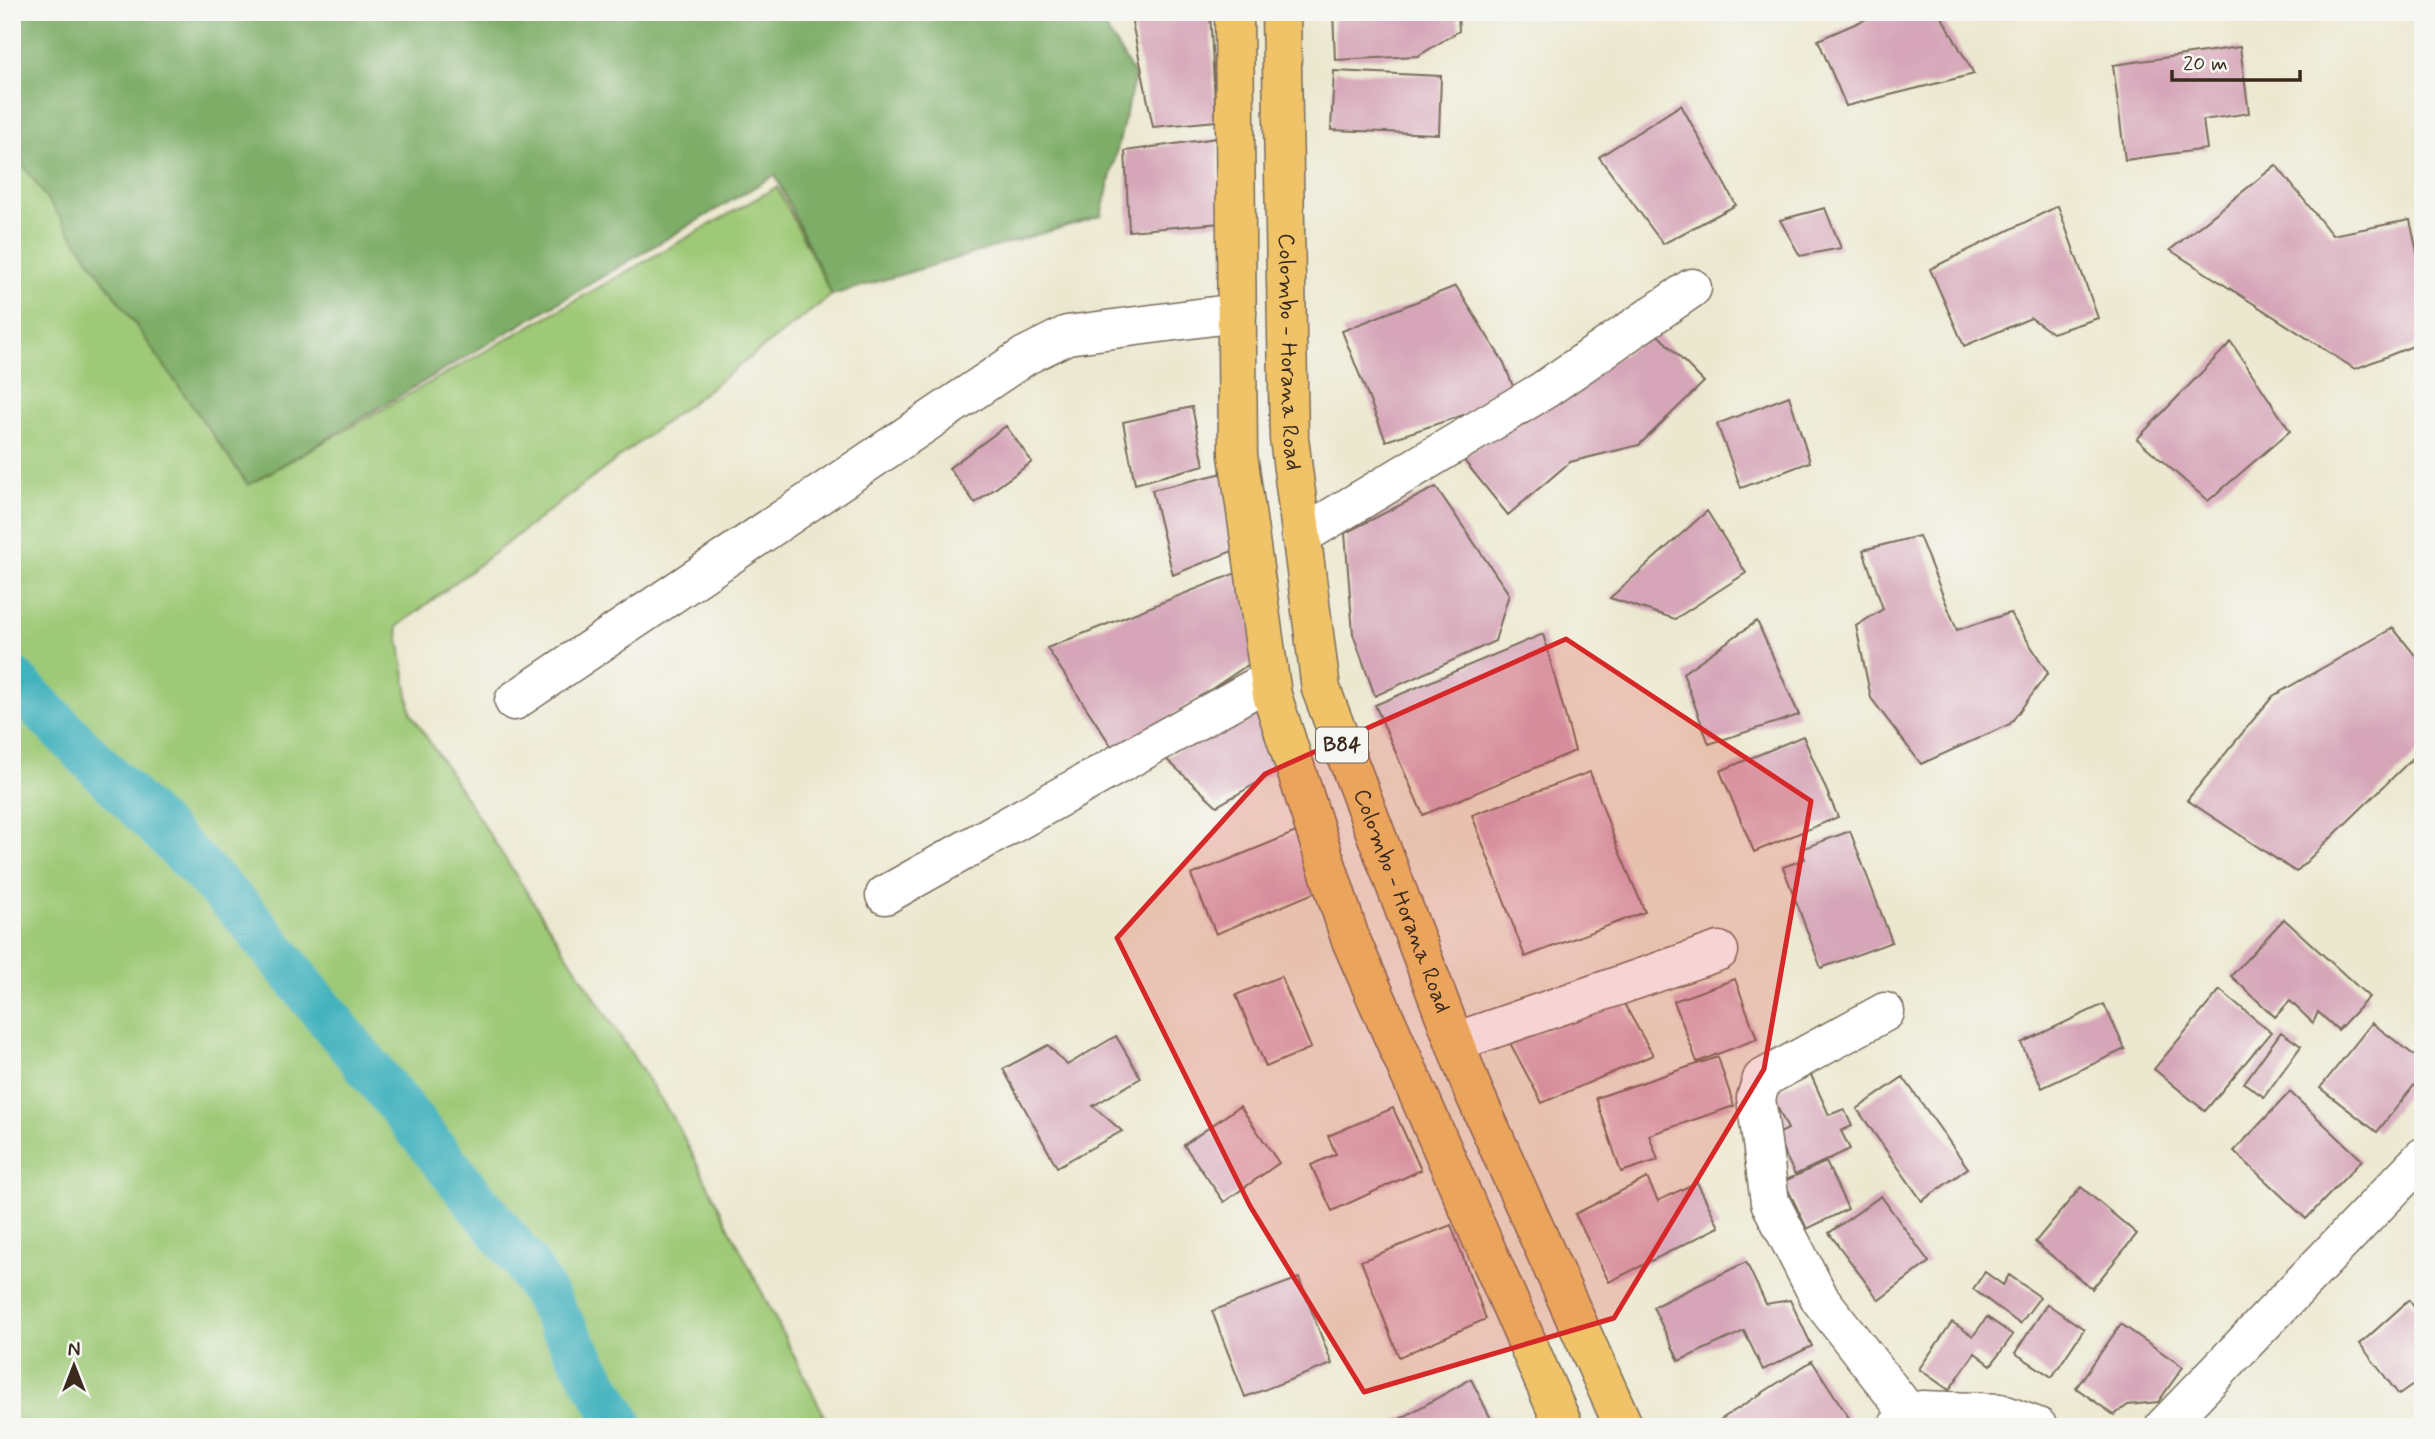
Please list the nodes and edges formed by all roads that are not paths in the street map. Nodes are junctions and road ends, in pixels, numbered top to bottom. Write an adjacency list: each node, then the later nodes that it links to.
1 (1234, 12): 4 (main road, B84)
2 (1281, 12): 5 (main road, Colombo - Horana Road / B84)
3 (1692, 288): 5 (street)
4 (1237, 313): 6 (main road, B84); 7 (street)
5 (1301, 536): 11 (main road, Colombo - Horana Road / B84)
6 (1269, 680): 8 (street); 14 (main road, B84)
7 (514, 701)
8 (885, 895)
9 (1719, 951): 11 (street)
10 (1885, 1012): 13 (street)
11 (1455, 1042): 15 (main road, Colombo - Horana Road / B84)
12 (2423, 1157): 17 (street)
13 (1903, 1421): 16 (street)
14 (1564, 1427)
15 (1624, 1427)
16 (2038, 1427)
17 (2164, 1427)

